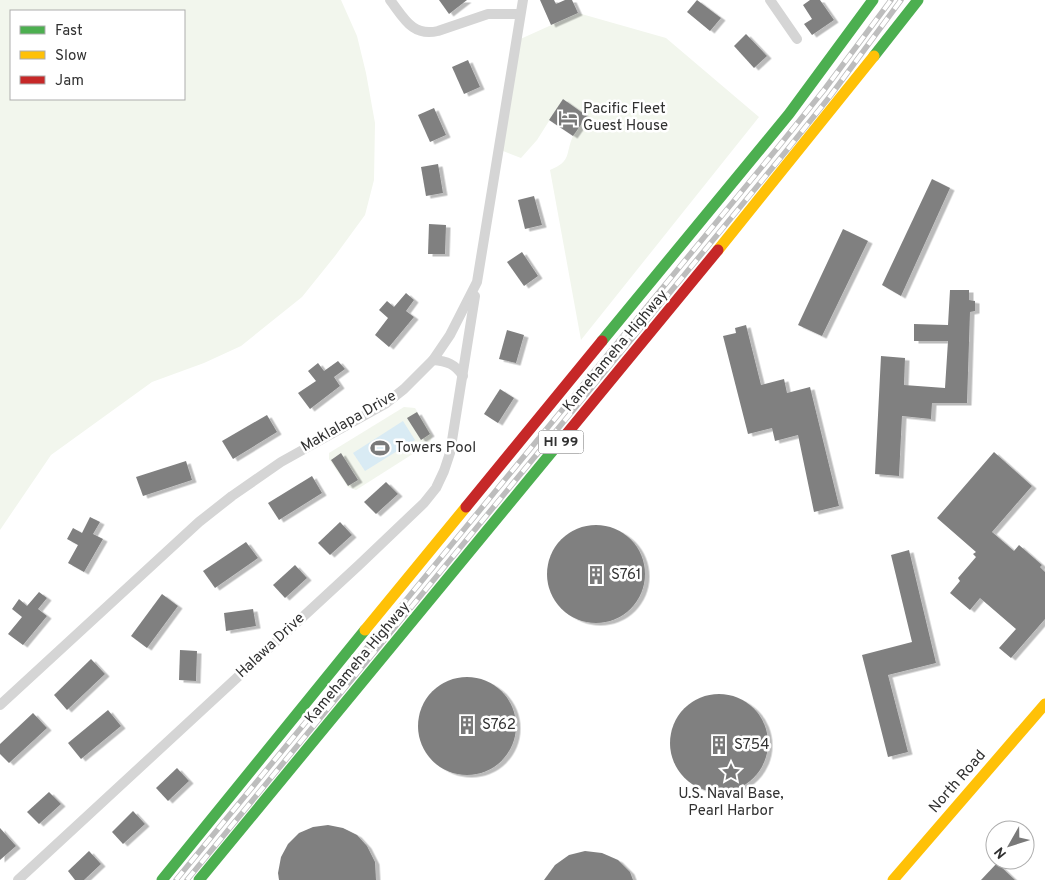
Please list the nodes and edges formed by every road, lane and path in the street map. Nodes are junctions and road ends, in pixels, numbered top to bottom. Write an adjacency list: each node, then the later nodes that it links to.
1 (390, 0): 6 (street)
2 (523, 0): 6 (street, Maklalapa Drive)
3 (770, 0): 7 (street)
4 (872, 0): 14 (main road, Kamehameha Highway / HI 99)
5 (918, 0): 15 (main road, Kamehameha Highway / HI 99)
6 (520, 14): 8 (street, Maklalapa Drive)
7 (797, 39)
8 (477, 282): 9 (street, Maklalapa Drive); 10 (street, Halawa Drive)
9 (433, 360): 10 (street); 12 (street, Maklalapa Drive)
10 (463, 376): 13 (street, Halawa Drive)
11 (1045, 704): 16 (main road, North Road)
12 (0, 705)
13 (18, 880)
14 (162, 880)
15 (199, 880)
16 (893, 880)

